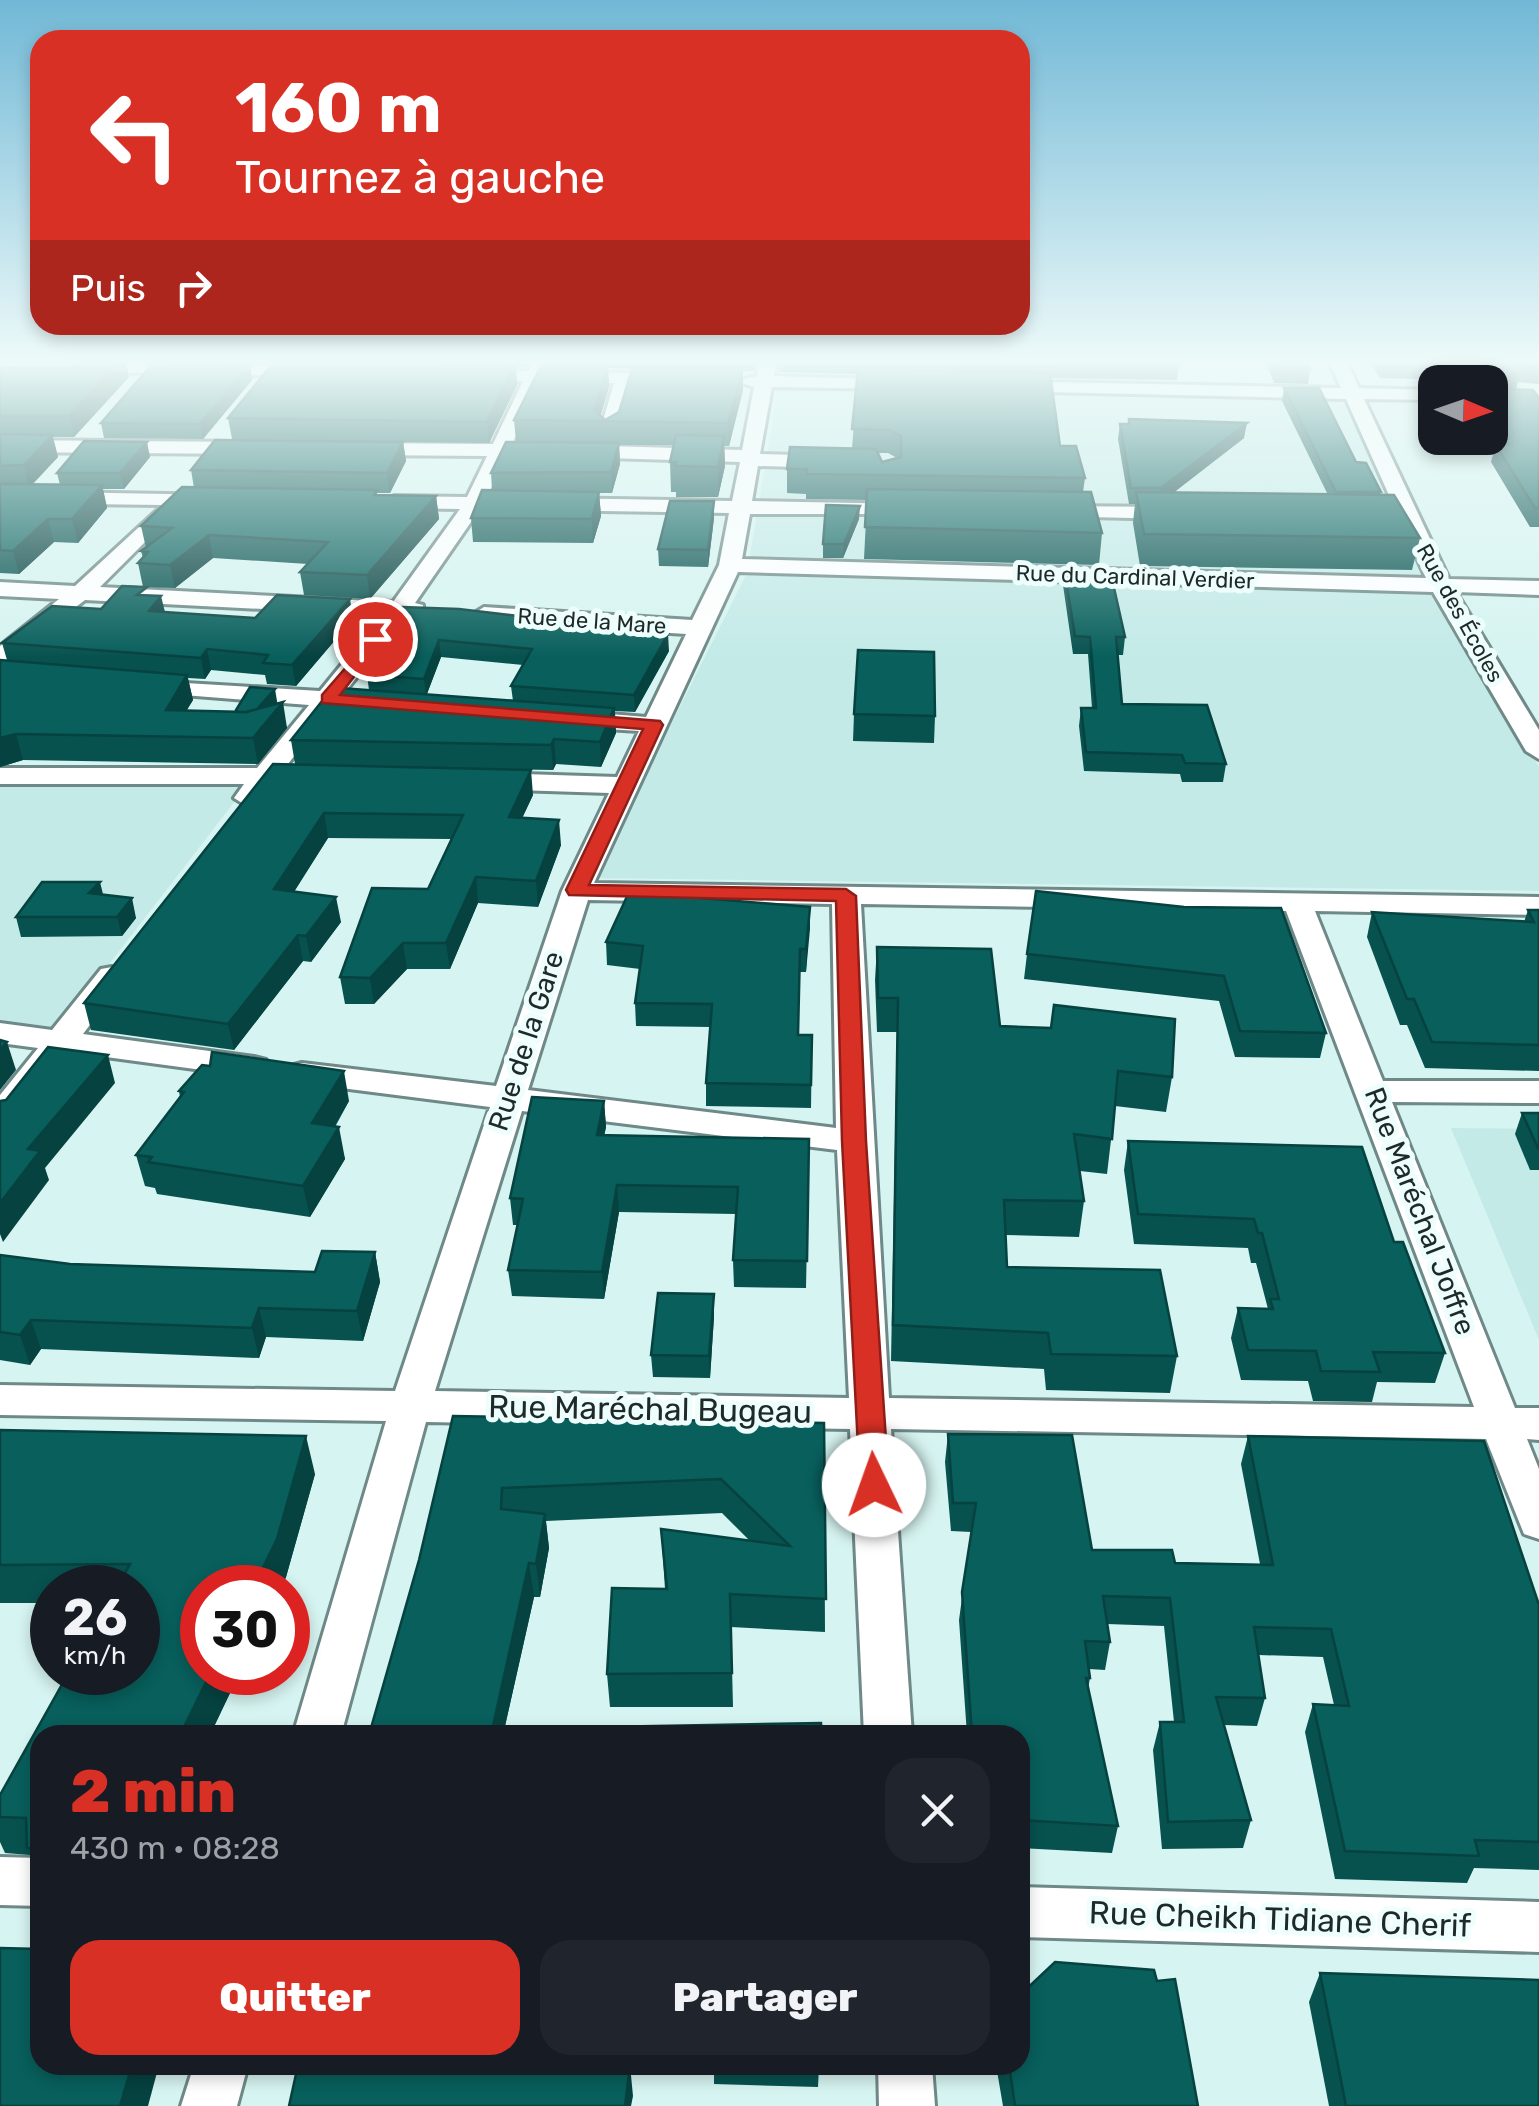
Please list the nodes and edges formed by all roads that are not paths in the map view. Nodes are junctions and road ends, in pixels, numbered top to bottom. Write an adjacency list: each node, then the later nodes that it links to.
1 (69, 460): 9 (street)
2 (203, 460): 10 (street)
3 (496, 460): 13 (street)
4 (750, 460): 14 (street, Rue de la Gare)
5 (806, 460): 7 (street)
6 (1376, 460): 19 (street, Rue des Écoles)
7 (848, 462)
8 (0, 496): 9 (street)
9 (36, 497): 10 (street)
10 (176, 498): 11 (street); 22 (street)
11 (240, 500)
12 (376, 502): 13 (street)
13 (474, 504): 14 (street); 23 (street)
14 (742, 510): 15 (street); 18 (street, Rue de la Gare)
15 (939, 510)
16 (1036, 512): 17 (street)
17 (1193, 514)
18 (730, 566): 19 (street, Rue du Cardinal Verdier); 24 (street, Rue de la Gare)
19 (1440, 586): 21 (street, Rue du Cardinal Verdier); 31 (street, Rue des Écoles)
20 (0, 588): 22 (street, Rue de la Mare)
21 (1539, 588)
22 (75, 595): 23 (street, Rue de la Mare); 25 (street)
23 (399, 609): 24 (street, Rue de la Mare); 27 (street)
24 (704, 628): 30 (street, Rue de la Gare)
25 (0, 658)
26 (116, 682): 27 (street)
27 (328, 699): 28 (street); 33 (street)
28 (366, 702)
29 (539, 716): 30 (street)
30 (654, 725): 36 (street, Rue de la Gare)
31 (1539, 751)
32 (0, 776): 33 (street)
33 (264, 776): 34 (street); 37 (street)
34 (302, 777)
35 (454, 780): 36 (street)
36 (625, 785): 38 (street, Rue de la Gare)
37 (229, 822)
38 (576, 890): 39 (street); 47 (street, Rue de la Gare)
39 (846, 896): 40 (street); 49 (street)
40 (1297, 902): 41 (street); 45 (street, Rue Maréchal Joffre)
41 (1539, 906)
42 (134, 947): 44 (street)
43 (0, 1033): 44 (street)
44 (62, 1041): 47 (street); 48 (street)
45 (1374, 1090): 46 (street); 53 (street, Rue Maréchal Joffre)
46 (1539, 1092)
47 (506, 1101): 49 (street); 51 (street, Rue de la Gare)
48 (0, 1118)
49 (854, 1141): 52 (street)
50 (0, 1400): 51 (street, Rue Maréchal Bugeau)
51 (411, 1403): 52 (street, Rue Maréchal Bugeau); 55 (street, Rue de la Gare)
52 (871, 1414): 53 (street, Rue Maréchal Bugeau); 56 (street)
53 (1520, 1423): 54 (street, Rue Maréchal Joffre)
54 (1539, 1522)
55 (320, 1725)
56 (887, 1725)
57 (0, 1880): 58 (street)
58 (30, 1882)
59 (1030, 1912): 60 (street, Rue Cheikh Tidiane Cherif)
60 (1539, 1926)
61 (218, 2075): 63 (street)
62 (904, 2075): 64 (street)
63 (209, 2106)
64 (906, 2106)

